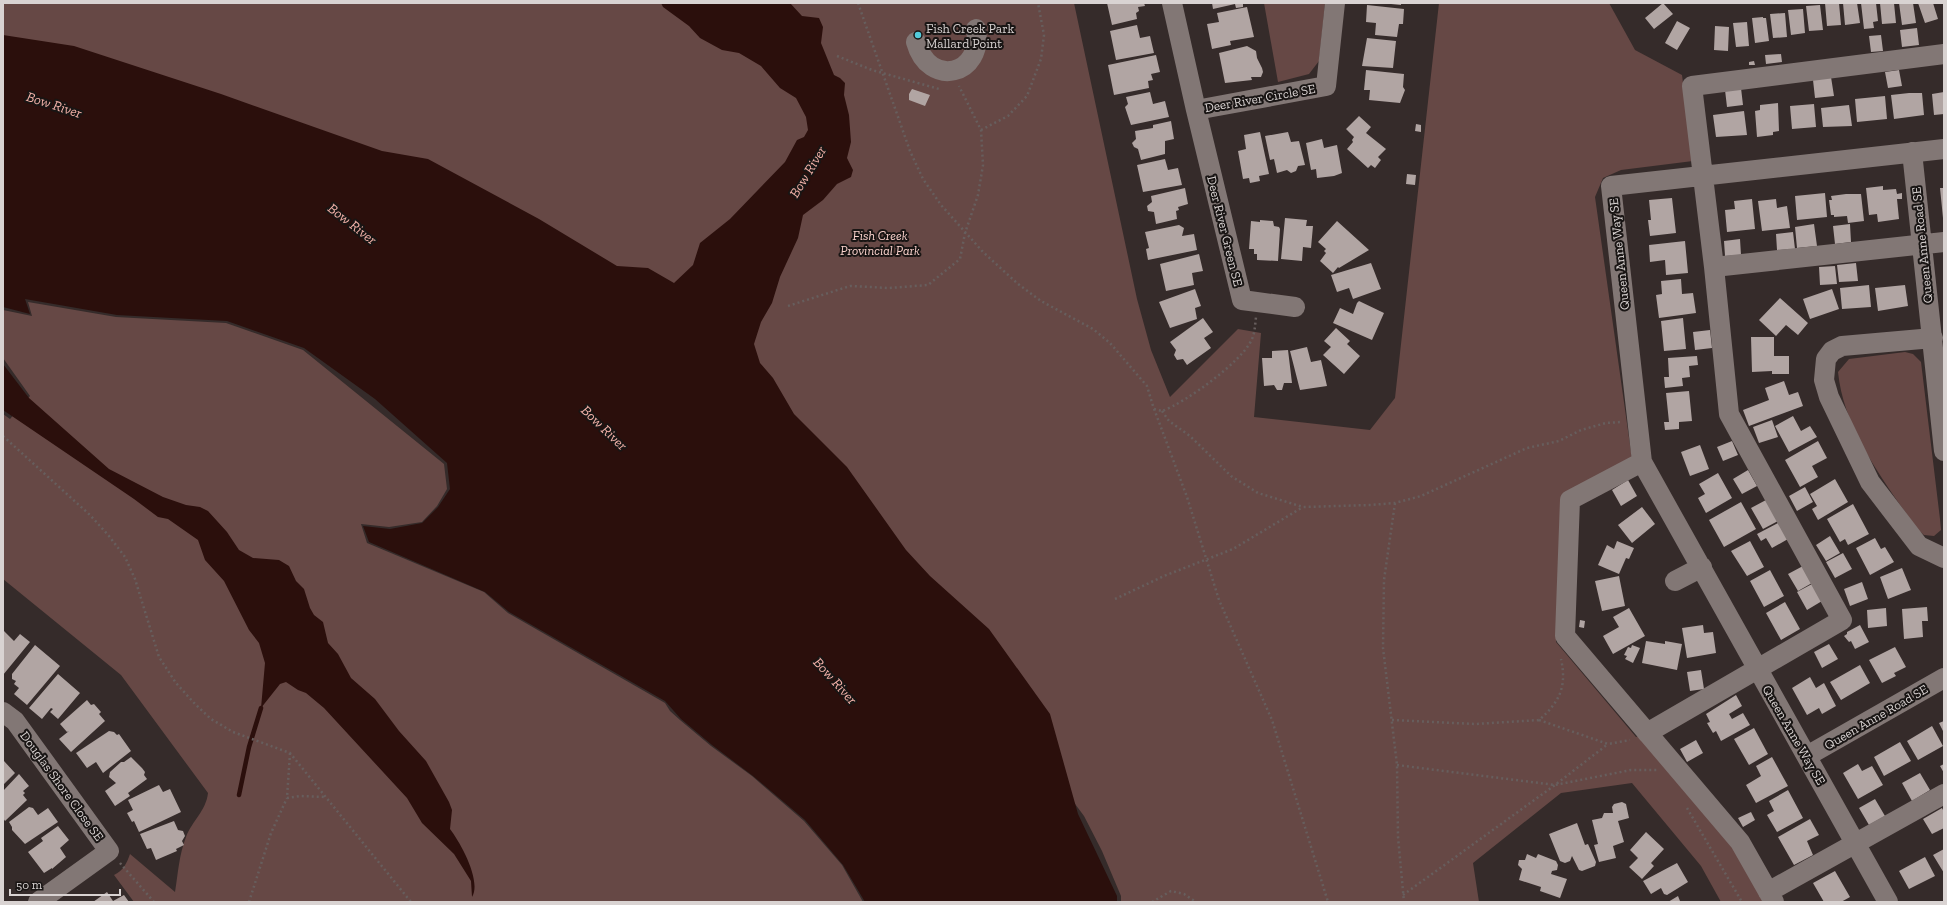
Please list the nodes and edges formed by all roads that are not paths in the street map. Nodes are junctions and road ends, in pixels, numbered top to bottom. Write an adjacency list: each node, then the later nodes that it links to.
1 (1172, 3): 6 (street, Deer River Circle SE)
2 (1335, 3): 6 (street, Deer River Circle SE)
3 (976, 28): 4 (street)
4 (916, 42)
5 (1944, 54): 9 (street)
6 (1196, 110): 13 (street, Deer River Green SE)
7 (1944, 149): 8 (street, Queen Anne Way SE)
8 (1912, 152): 9 (street, Queen Anne Way SE); 11 (street, Queen Anne Road SE)
9 (1703, 175): 12 (street); 16 (street, Queen Anne Way SE)
10 (1944, 242): 11 (street)
11 (1923, 245): 12 (street); 14 (street, Queen Anne Road SE)
12 (1714, 267): 20 (street)
13 (1295, 307)
14 (1932, 338): 15 (street, Queen Anne Road SE); 17 (street)
15 (1944, 451)
16 (1642, 462): 18 (street, Queen Anne Way SE); 23 (street)
17 (1944, 558)
18 (1702, 567): 19 (street); 20 (street, Queen Anne Way SE)
19 (1675, 581)
20 (1756, 668): 23 (street); 24 (street, Queen Anne Way SE)
21 (1944, 678): 24 (street, Queen Anne Road SE)
22 (3, 712): 28 (street, Douglas Shore Close SE)
23 (1637, 739): 27 (street)
24 (1807, 756): 26 (street, Queen Anne Way SE)
25 (1944, 794): 26 (street)
26 (1855, 844): 27 (street); 29 (street, Queen Anne Way SE)
27 (1771, 897)
28 (38, 902)
29 (1888, 902)

